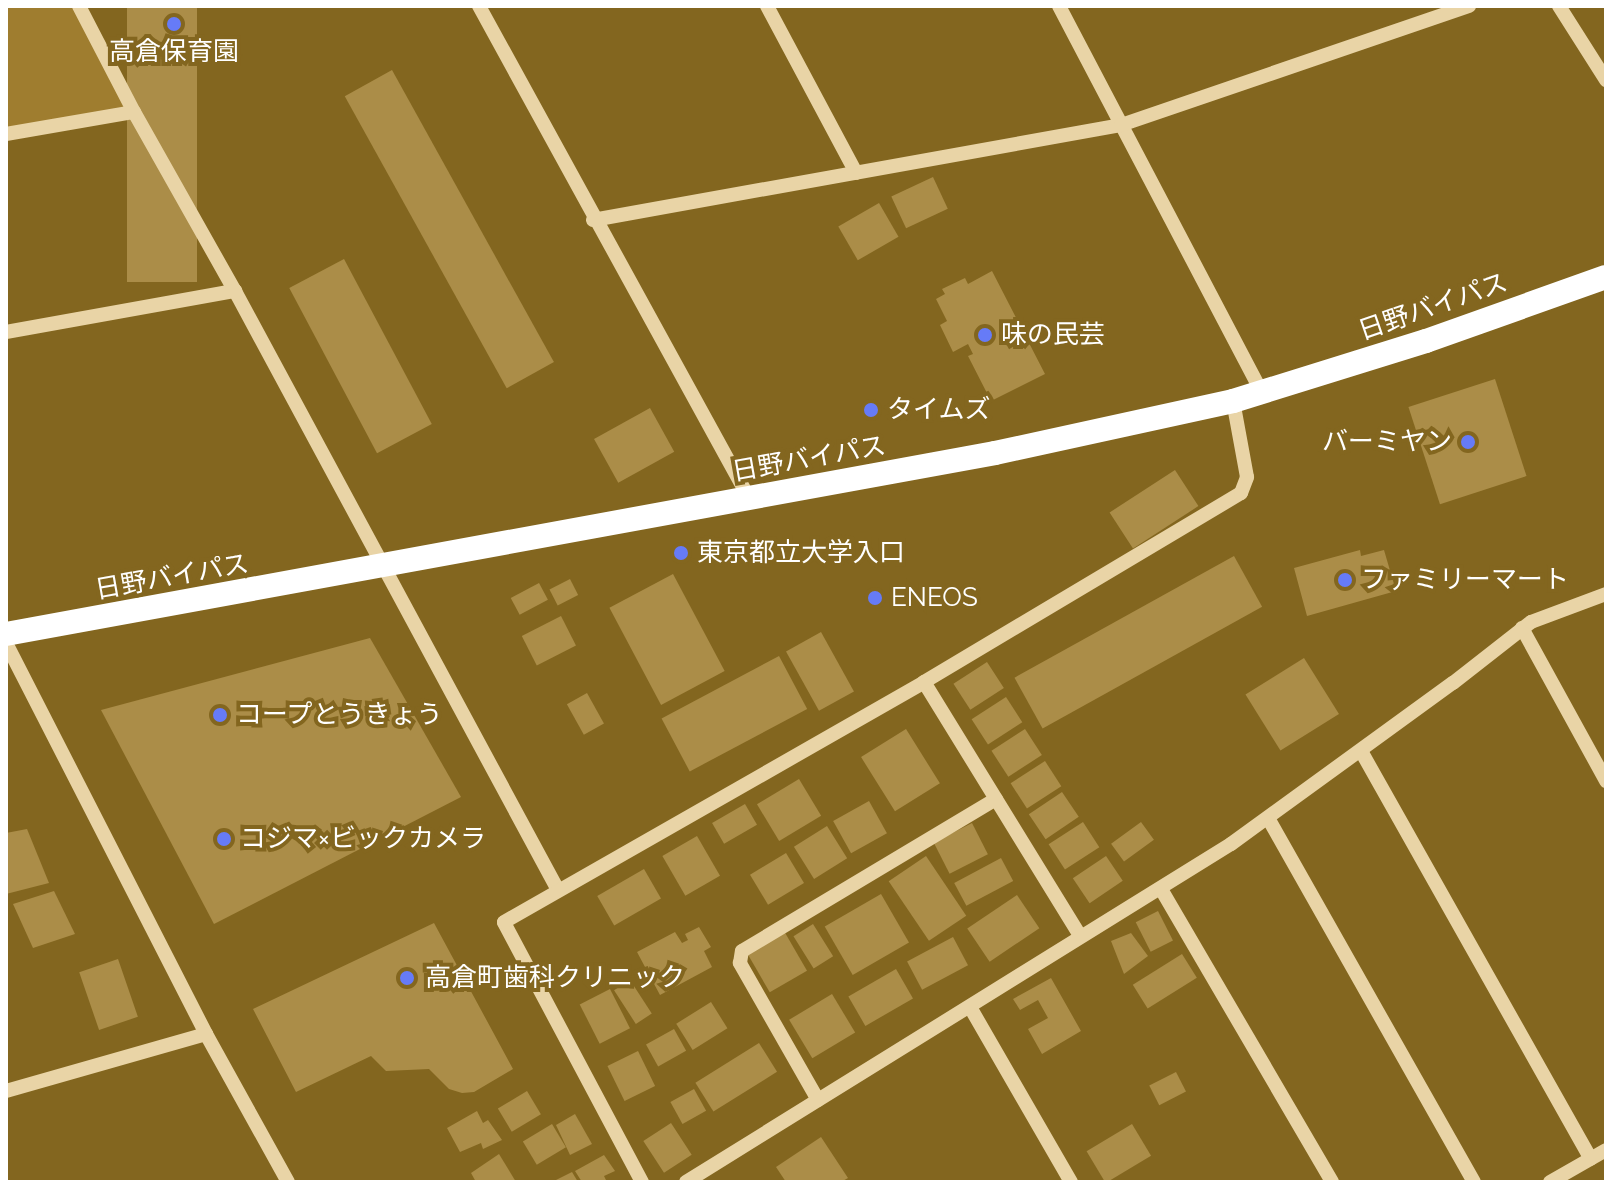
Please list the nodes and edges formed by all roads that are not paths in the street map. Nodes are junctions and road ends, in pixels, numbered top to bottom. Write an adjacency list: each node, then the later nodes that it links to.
1 (79, 6): 8 (street)
2 (479, 6): 12 (street)
3 (767, 6): 11 (street)
4 (1059, 6): 9 (street)
5 (1469, 6): 9 (street)
6 (1559, 6): 7 (street)
7 (1606, 80)
8 (134, 112): 10 (street); 14 (street)
9 (1121, 125): 11 (street); 16 (street)
10 (6, 134)
11 (856, 173): 12 (street)
12 (593, 220): 18 (street)
13 (1606, 277): 16 (highway, 日野バイパス)
14 (235, 291): 15 (street); 19 (street)
15 (6, 332)
16 (1262, 393): 17 (highway, 日野バイパス)
17 (1233, 401): 18 (highway, 日野バイパス); 24 (street)
18 (749, 498): 19 (highway, 日野バイパス)
19 (382, 568): 22 (highway, 日野バイパス); 30 (street)
20 (1606, 594): 21 (street)
21 (1522, 628): 25 (street); 26 (street)
22 (6, 634)
23 (6, 643): 33 (street)
24 (924, 682): 27 (street); 30 (street)
25 (1361, 751): 28 (street); 37 (street)
26 (1606, 781)
27 (996, 799): 31 (street); 35 (street)
28 (1268, 818): 29 (street); 43 (street)
29 (1161, 889): 31 (street); 42 (street)
30 (558, 890): 39 (street)
31 (1080, 936): 32 (street)
32 (970, 1007): 35 (street); 41 (street)
33 (206, 1034): 34 (street); 38 (street)
34 (6, 1091)
35 (818, 1100): 40 (street)
36 (1606, 1150): 37 (street)
37 (1591, 1159): 44 (street)
38 (288, 1182)
39 (642, 1182)
40 (686, 1182)
41 (1071, 1182)
42 (1332, 1182)
43 (1474, 1182)
44 (1550, 1182)

